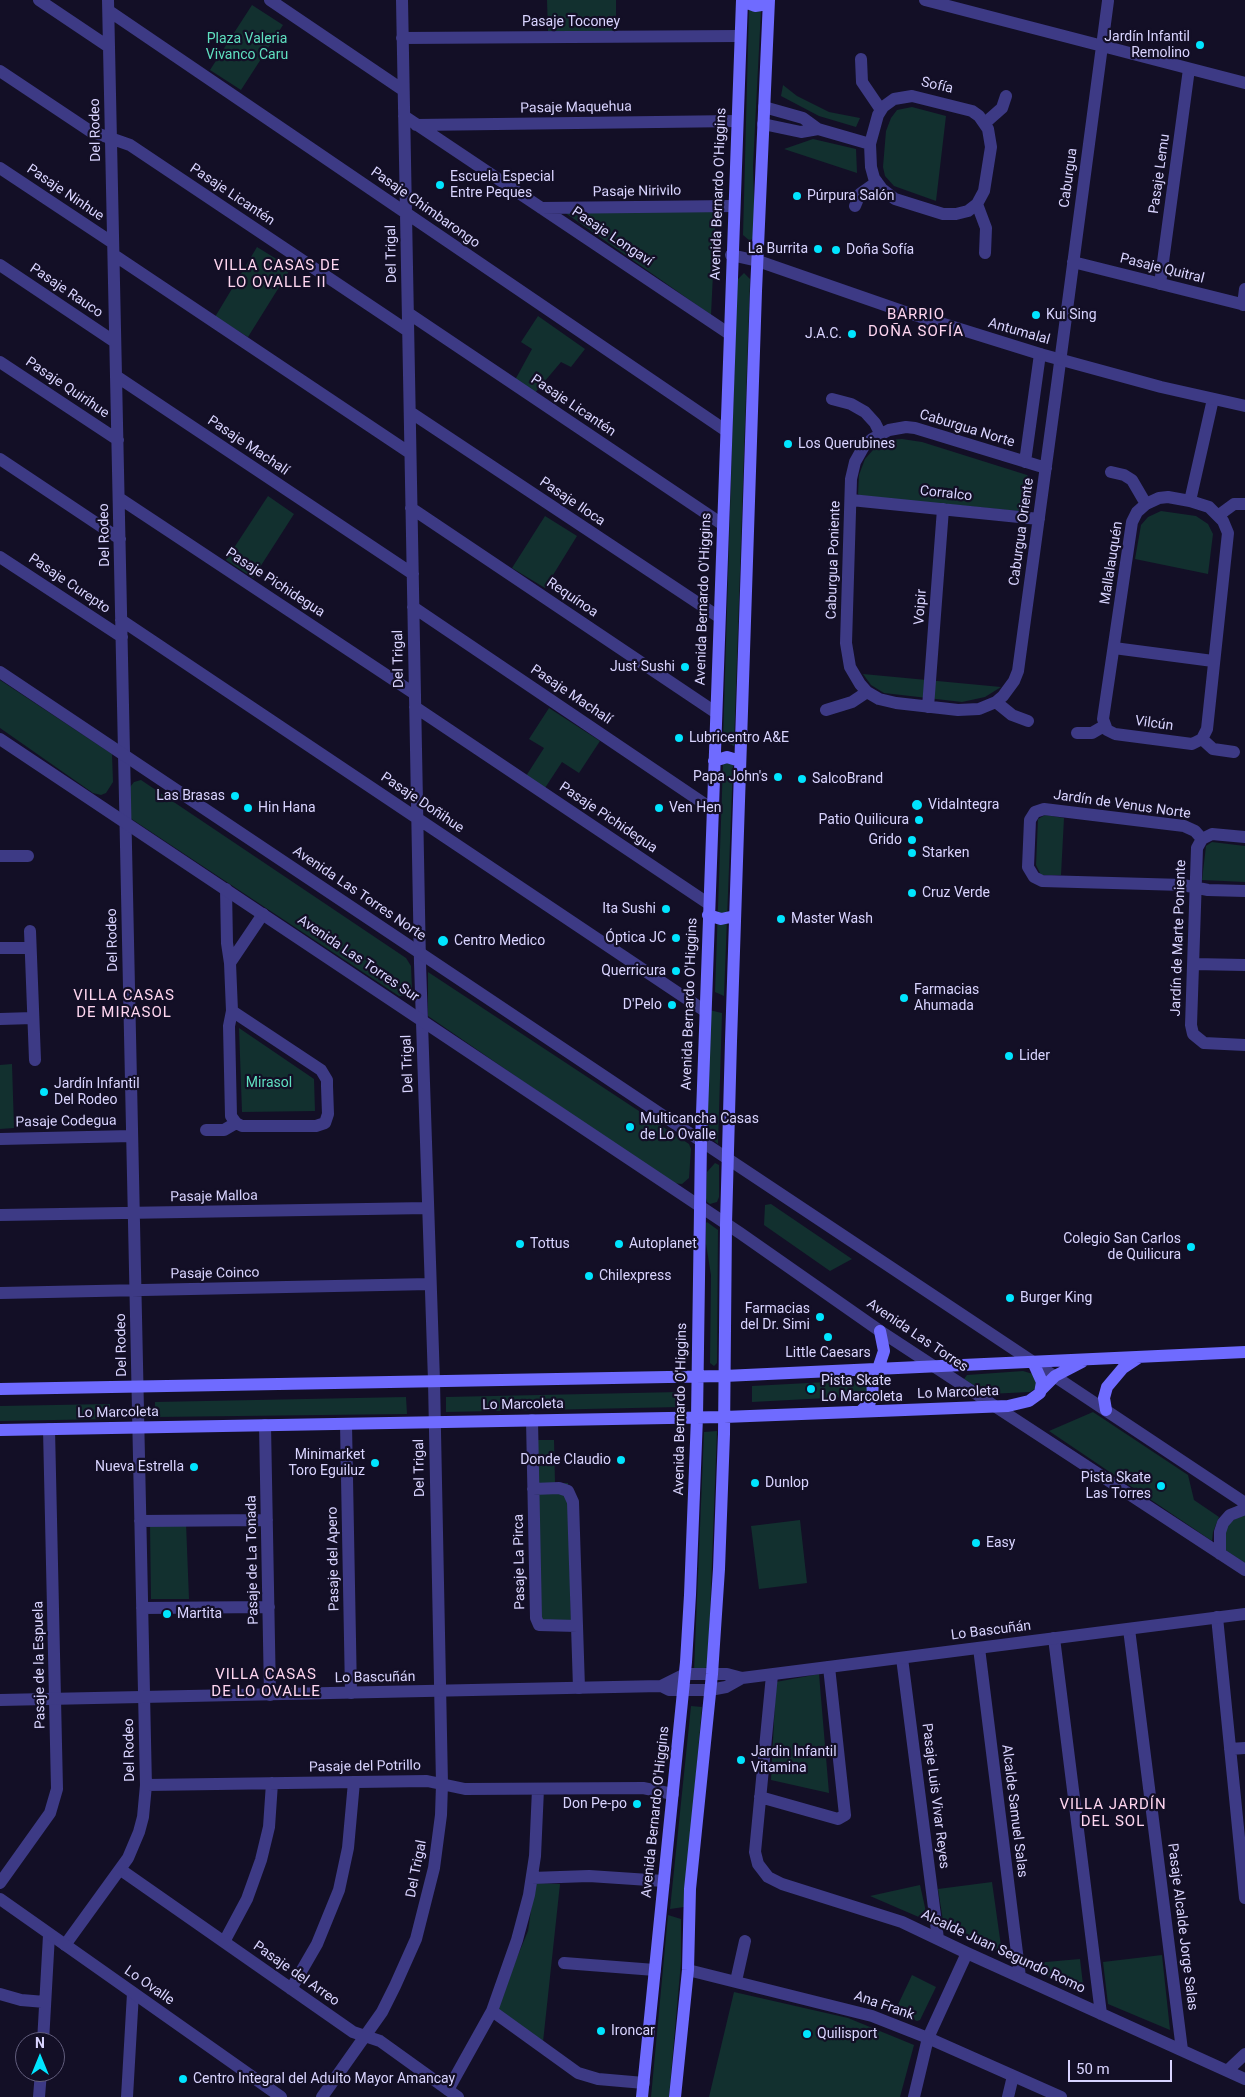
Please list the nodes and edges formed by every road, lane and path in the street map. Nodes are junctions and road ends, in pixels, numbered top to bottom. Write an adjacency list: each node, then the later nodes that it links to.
1 (39, 0): 12 (street)
2 (270, 0): 17 (street)
3 (402, 0): 10 (street, Del Trigal)
4 (742, 0): 6 (main road); 9 (main road, Avenida Bernardo O'Higgins)
5 (925, 0): 11 (street)
6 (769, 2): 19 (main road)
7 (1108, 2): 11 (street, Caburgua)
8 (108, 6): 12 (street, Del Rodeo); 35 (street, Pasaje Chimbarongo)
9 (740, 36): 10 (street, Pasaje Toconey); 22 (main road, Avenida Bernardo O'Higgins)
10 (402, 38): 17 (street, Del Trigal)
11 (1102, 45): 14 (street); 40 (street, Caburgua)
12 (109, 47): 27 (street, Del Rodeo)
13 (861, 59): 20 (street)
14 (1189, 69): 16 (street); 42 (street, Pasaje Lemu)
15 (0, 71): 27 (street, Pasaje Licantén)
16 (1245, 84)
17 (403, 90): 21 (street, Del Trigal)
18 (1006, 96): 23 (street)
19 (764, 107): 24 (main road); 26 (street)
20 (881, 110): 23 (street, Sofía); 28 (street)
21 (404, 116): 25 (street, Pasaje Longaví); 35 (street, Del Trigal)
22 (737, 121): 25 (street, Pasaje Maquehua); 32 (main road, Avenida Bernardo O'Higgins)
23 (985, 123): 31 (street)
24 (763, 124): 26 (street); 39 (main road)
25 (416, 125): 34 (street, Pasaje Longaví)
26 (818, 129): 28 (street)
27 (111, 139): 36 (street, Del Rodeo); 46 (street, Pasaje Licantén)
28 (870, 144): 30 (street)
29 (0, 168): 36 (street, Pasaje Ninhue)
30 (876, 182): 31 (street); 33 (street)
31 (977, 204): 37 (street)
32 (733, 206): 34 (street, Pasaje Nirivilo); 38 (main road, Avenida Bernardo O'Higgins)
33 (855, 206)
34 (541, 208): 47 (street, Pasaje Longaví)
35 (406, 213): 45 (street, Del Trigal); 57 (street, Pasaje Chimbarongo)
36 (114, 249): 48 (street, Del Rodeo); 60 (street)
37 (985, 252)
38 (731, 255): 39 (street, Antumalal); 47 (main road, Avenida Bernardo O'Higgins)
39 (758, 261): 49 (street, Antumalal); 100 (main road)
40 (1073, 262): 42 (street, Pasaje Quitral); 50 (street, Caburgua)
41 (0, 265): 48 (street, Pasaje Rauco)
42 (1160, 284): 44 (street, Pasaje Quitral)
43 (1245, 289): 44 (street)
44 (1244, 305)
45 (408, 313): 46 (street, Del Trigal); 74 (street, Pasaje Licantén)
46 (408, 331): 56 (street, Del Trigal)
47 (728, 333): 57 (main road, Avenida Bernardo O'Higgins)
48 (116, 342): 52 (street, Del Rodeo)
49 (1040, 354): 50 (street, Antumalal); 62 (street)
50 (1059, 359): 54 (street, Antumalal); 63 (street, Caburgua Oriente)
51 (0, 362): 59 (street, Pasaje Quirihue)
52 (116, 376): 59 (street, Del Rodeo); 77 (street, Pasaje Machalí)
53 (832, 399): 58 (street)
54 (1213, 399): 55 (street, Antumalal); 67 (street)
55 (1245, 406)
56 (410, 412): 60 (street, Del Trigal); 79 (street, Pasaje Iloca)
57 (725, 430): 74 (main road, Avenida Bernardo O'Higgins)
58 (880, 433): 62 (street, Caburgua Norte); 66 (street, Caburgua Poniente)
59 (118, 440): 65 (street, Del Rodeo)
60 (410, 453): 70 (street, Del Trigal)
61 (0, 459): 75 (street)
62 (1025, 462): 63 (street, Caburgua Norte)
63 (1046, 468): 73 (street, Caburgua Oriente)
64 (1111, 472): 68 (street)
65 (119, 498): 75 (street, Del Rodeo); 86 (street, Pasaje Pichidegua)
66 (851, 500): 71 (street, Corralco); 85 (street, Caburgua Poniente)
67 (1190, 501): 68 (street); 72 (street)
68 (1146, 504): 82 (street, Mallalauquén)
69 (1245, 504): 72 (street)
70 (411, 508): 77 (street, Del Trigal); 91 (street, Requínoa)
71 (943, 509): 73 (street, Corralco); 89 (street, Voipir)
72 (1219, 515): 83 (street)
73 (1039, 519): 87 (street, Caburgua Oriente)
74 (722, 524): 79 (main road, Avenida Bernardo O'Higgins)
75 (120, 539): 80 (street, Del Rodeo)
76 (0, 556): 81 (street, Pasaje Curepto)
77 (413, 574): 78 (street, Del Trigal)
78 (413, 607): 86 (street, Del Trigal); 101 (street, Pasaje Machalí)
79 (718, 618): 91 (main road, Avenida Bernardo O'Higgins)
80 (122, 620): 81 (street, Del Rodeo); 102 (street, Pasaje Doñihue)
81 (122, 637): 98 (street, Del Rodeo)
82 (1114, 648): 83 (street); 93 (street, Mallalauquén)
83 (1213, 661): 96 (street)
84 (0, 672): 98 (street, Avenida Las Torres Norte)
85 (867, 692): 89 (street); 90 (street)
86 (415, 694): 88 (street, Del Trigal)
87 (996, 702): 89 (street); 92 (street)
88 (415, 707): 102 (street, Del Trigal); 111 (street, Pasaje Pichidegua)
89 (928, 707)
90 (826, 710)
91 (715, 712): 99 (main road, Avenida Bernardo O'Higgins)
92 (1028, 721)
93 (1104, 726): 94 (street); 96 (street, Vilcún)
94 (1077, 733)
95 (0, 739): 103 (street, Avenida Las Torres Sur)
96 (1202, 739): 97 (street)
97 (1234, 752)
98 (124, 755): 103 (street, Del Rodeo); 117 (street, Avenida Las Torres Norte)
99 (714, 761): 100 (main road); 101 (main road, Avenida Bernardo O'Higgins)
100 (740, 761): 113 (main road)
101 (712, 809): 111 (main road, Avenida Bernardo O'Higgins)
102 (417, 818): 117 (street, Del Trigal); 122 (street, Pasaje Doñihue)
103 (126, 822): 109 (street, Avenida Las Torres Sur); 130 (street, Del Rodeo)
104 (1245, 837): 105 (street)
105 (1202, 839): 108 (street, Jardín de Marte Poniente); 108 (street, Jardín de Venus Norte)
106 (1, 855): 107 (street)
107 (28, 856)
108 (1196, 887): 110 (street); 119 (street, Jardín de Marte Poniente)
109 (226, 889): 112 (street, Avenida Las Torres Sur); 118 (street)
110 (1245, 891)
111 (708, 910): 113 (main road); 122 (main road, Avenida Bernardo O'Higgins)
112 (262, 914): 118 (street); 125 (street, Avenida Las Torres Sur)
113 (735, 916): 133 (main road)
114 (30, 931): 116 (street)
115 (0, 948): 116 (street)
116 (30, 948): 123 (street)
117 (420, 953): 125 (street, Del Trigal); 132 (street, Avenida Las Torres Norte)
118 (230, 963): 121 (street)
119 (1193, 964): 120 (street); 126 (street, Jardín de Marte Poniente)
120 (1245, 965)
121 (232, 1011): 128 (street); 128 (street)
122 (705, 1011): 132 (main road, Avenida Bernardo O'Higgins)
123 (33, 1018): 124 (street); 127 (street)
124 (0, 1019)
125 (422, 1020): 134 (street, Avenida Las Torres Sur); 135 (street, Del Trigal)
126 (1245, 1045)
127 (35, 1060)
128 (236, 1123): 129 (street)
129 (206, 1130)
130 (132, 1136): 131 (street, Pasaje Codegua); 136 (street, Del Rodeo)
131 (0, 1139)
132 (701, 1141): 133 (street); 134 (main road, Avenida Bernardo O'Higgins)
133 (727, 1159): 138 (main road); 146 (street)
134 (699, 1206): 138 (street, Avenida Las Torres); 150 (main road, Avenida Bernardo O'Higgins)
135 (428, 1208): 136 (street, Pasaje Malloa); 139 (street, Del Trigal)
136 (134, 1213): 137 (street, Pasaje Malloa); 140 (street, Del Rodeo)
137 (0, 1216)
138 (726, 1224): 142 (street, Avenida Las Torres); 151 (main road)
139 (430, 1284): 140 (street, Pasaje Coinco); 153 (street, Del Trigal)
140 (136, 1290): 141 (street, Pasaje Coinco); 154 (street, Del Rodeo)
141 (0, 1293)
142 (880, 1330): 147 (street, Avenida Las Torres); 148 (main road)
143 (1245, 1352): 144 (main road, Lo Marcoleta)
144 (1142, 1356): 145 (main road, Lo Marcoleta); 158 (main road)
145 (1086, 1359): 146 (main road, Lo Marcoleta); 152 (main road, Lo Marcoleta)
146 (1034, 1362): 147 (main road, Lo Marcoleta); 152 (street); 156 (main road)
147 (936, 1367): 148 (main road, Lo Marcoleta); 157 (street, Avenida Las Torres)
148 (878, 1369): 149 (main road, Lo Marcoleta)
149 (861, 1370): 151 (main road, Lo Marcoleta); 159 (main road)
150 (698, 1376): 151 (main road, Lo Marcoleta); 153 (main road, Lo Marcoleta); 160 (main road, Avenida Bernardo O'Higgins)
151 (724, 1376): 161 (main road)
152 (1055, 1376): 156 (main road, Lo Marcoleta); 158 (street)
153 (434, 1381): 154 (main road, Lo Marcoleta); 163 (street, Del Trigal)
154 (138, 1387): 155 (main road, Lo Marcoleta); 166 (street, Del Rodeo)
155 (0, 1389)
156 (1041, 1390): 157 (main road, Lo Marcoleta)
157 (997, 1407): 159 (main road, Lo Marcoleta); 174 (street, Avenida Las Torres)
158 (1106, 1410): 170 (street)
159 (860, 1411): 161 (main road, Lo Marcoleta)
160 (697, 1417): 161 (main road, Lo Marcoleta); 162 (main road, Lo Marcoleta); 186 (main road, Avenida Bernardo O'Higgins)
161 (724, 1417): 187 (main road)
162 (532, 1420): 163 (main road, Lo Marcoleta); 169 (street, Pasaje La Pirca)
163 (434, 1422): 164 (main road, Lo Marcoleta); 194 (street, Del Trigal)
164 (346, 1424): 165 (main road, Lo Marcoleta); 195 (street, Pasaje del Apero)
165 (265, 1425): 166 (main road, Lo Marcoleta); 172 (street, Pasaje de La Tonada)
166 (138, 1427): 167 (main road, Lo Marcoleta); 173 (street, Del Rodeo)
167 (49, 1429): 168 (main road, Lo Marcoleta); 198 (street, Pasaje de la Espuela)
168 (0, 1430)
169 (533, 1489): 180 (street); 180 (street, Pasaje La Pirca)
170 (1245, 1503)
171 (1245, 1508): 174 (street)
172 (267, 1520): 173 (street); 176 (street, Pasaje de La Tonada)
173 (140, 1521): 177 (street, Del Rodeo)
174 (1220, 1554): 175 (street, Avenida Las Torres)
175 (1245, 1570)
176 (268, 1607): 177 (street); 196 (street, Pasaje de La Tonada)
177 (142, 1608): 197 (street, Del Rodeo)
178 (1245, 1614): 179 (street, Lo Bascuñán)
179 (1217, 1617): 181 (street, Lo Bascuñán); 201 (street)
180 (577, 1626): 191 (street)
181 (1129, 1628): 182 (street, Lo Bascuñán); 235 (street, Pasaje Alcalde Jorge Salas)
182 (1054, 1638): 183 (street, Lo Bascuñán); 231 (street)
183 (979, 1648): 184 (street, Lo Bascuñán); 224 (street, Alcalde Samuel Salas)
184 (902, 1658): 185 (street, Lo Bascuñán); 216 (street, Pasaje Luis Vivar Reyes)
185 (828, 1667): 188 (street, Lo Bascuñán); 208 (street)
186 (685, 1674): 187 (street, Lo Bascuñán); 190 (street, Lo Bascuñán); 192 (main road, Avenida Bernardo O'Higgins)
187 (712, 1674): 189 (street, Lo Bascuñán); 193 (main road)
188 (772, 1674): 189 (street, Lo Bascuñán); 208 (street)
189 (742, 1678): 193 (street, Lo Bascuñán)
190 (661, 1686): 191 (street, Lo Bascuñán); 192 (street, Lo Bascuñán)
191 (579, 1688): 194 (street, Lo Bascuñán)
192 (683, 1690): 193 (street, Lo Bascuñán); 207 (main road, Avenida Bernardo O'Higgins)
193 (710, 1690): 223 (main road)
194 (440, 1691): 195 (street, Lo Bascuñán); 204 (street, Del Trigal)
195 (351, 1693): 196 (street, Lo Bascuñán)
196 (270, 1694): 197 (street, Lo Bascuñán)
197 (144, 1697): 198 (street, Lo Bascuñán); 205 (street, Del Rodeo)
198 (56, 1699): 199 (street, Lo Bascuñán); 212 (street, Pasaje de la Espuela)
199 (0, 1700)
200 (1245, 1748): 201 (street)
201 (1230, 1750): 213 (street)
202 (354, 1782): 203 (street, Pasaje del Potrillo); 204 (street, Pasaje del Potrillo); 226 (street)
203 (272, 1783): 205 (street, Pasaje del Potrillo); 218 (street)
204 (442, 1784): 206 (street, Pasaje del Potrillo); 233 (street, Del Trigal)
205 (146, 1785): 209 (street, Del Rodeo)
206 (538, 1789): 207 (street, Pasaje del Potrillo); 210 (street)
207 (673, 1794): 211 (main road, Avenida Bernardo O'Higgins)
208 (760, 1797): 216 (street, Alcalde Juan Segundo Romo)
209 (121, 1870): 218 (street, Pasaje del Arreo); 219 (street, Del Rodeo)
210 (532, 1878): 211 (street); 230 (street)
211 (664, 1881): 222 (main road, Avenida Bernardo O'Higgins)
212 (0, 1883)
213 (1245, 1898)
214 (0, 1899): 215 (street, Lo Ovalle)
215 (49, 1935): 219 (street, Lo Ovalle); 229 (street)
216 (938, 1939): 220 (street, Alcalde Juan Segundo Romo)
217 (745, 1941): 225 (street)
218 (224, 1942): 226 (street, Pasaje del Arreo)
219 (65, 1945): 227 (street, Lo Ovalle)
220 (967, 1954): 224 (street, Alcalde Juan Segundo Romo); 234 (street)
221 (564, 1963): 222 (street)
222 (655, 1970): 241 (main road, Avenida Bernardo O'Higgins)
223 (688, 1970): 225 (street, Ana Frank); 248 (main road)
224 (1020, 1977): 231 (street, Alcalde Juan Segundo Romo)
225 (736, 1981): 234 (street, Ana Frank)
226 (292, 1989): 233 (street, Pasaje del Arreo)
227 (134, 1993): 244 (street); 245 (street, Lo Ovalle)
228 (0, 1994): 229 (street)
229 (45, 2002): 232 (street)
230 (492, 2011): 241 (street); 242 (street)
231 (1101, 2014): 235 (street, Alcalde Juan Segundo Romo)
232 (43, 2032)
233 (366, 2036): 242 (street, Pasaje del Arreo); 246 (street, Del Trigal)
234 (928, 2038): 238 (street, Ana Frank); 249 (street)
235 (1182, 2050): 237 (street, Alcalde Juan Segundo Romo)
236 (1245, 2054): 237 (street)
237 (1227, 2071): 239 (street, Alcalde Juan Segundo Romo)
238 (1013, 2076): 250 (street); 251 (street, Ana Frank)
239 (1245, 2079)
240 (40, 2082): 243 (street)
241 (644, 2083): 247 (main road, Avenida Bernardo O'Higgins)
242 (453, 2093)
243 (39, 2097)
244 (127, 2097)
245 (281, 2097)
246 (322, 2097)
247 (642, 2097)
248 (675, 2097)
249 (914, 2097)
250 (1008, 2097)
251 (1061, 2097)

